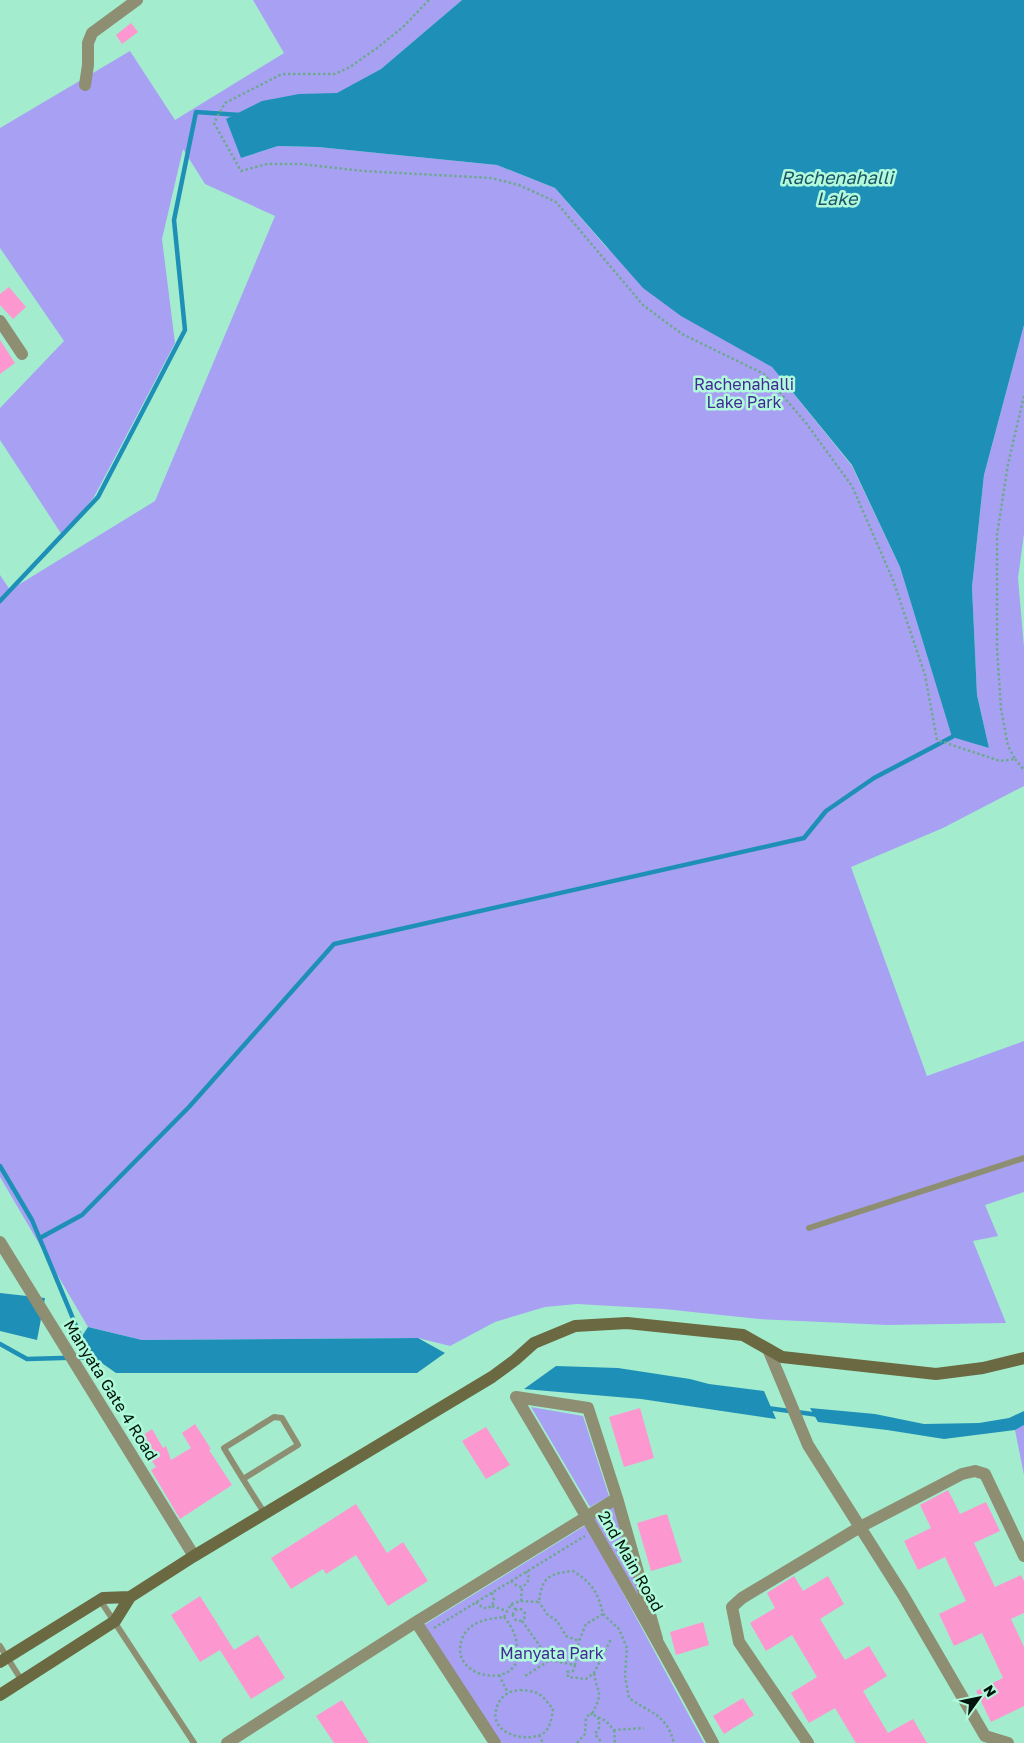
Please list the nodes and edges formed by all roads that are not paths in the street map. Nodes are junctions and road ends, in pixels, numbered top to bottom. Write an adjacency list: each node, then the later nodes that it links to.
1 (129, 2): 2 (street)
2 (86, 85)
3 (0, 321): 4 (street)
4 (22, 354)
5 (1024, 1158): 6 (lane)
6 (809, 1228)
7 (0, 1242): 15 (street, Manyata Gate 4 Road)
8 (768, 1349): 9 (street); 12 (street); 14 (street)
9 (1024, 1358)
10 (243, 1479): 10 (lane); 12 (lane)
11 (617, 1498): 13 (street); 13 (street, 2nd Main Road); 21 (street)
12 (265, 1514): 15 (street)
13 (587, 1517): 20 (street); 21 (street, 2nd Main Road)
14 (860, 1527): 16 (street); 26 (street); 31 (street)
15 (194, 1556): 17 (street)
16 (1024, 1556)
17 (130, 1597): 18 (street); 19 (street)
18 (100, 1600): 19 (lane); 23 (street)
19 (115, 1621): 24 (street); 27 (lane)
20 (416, 1622): 28 (street); 29 (street)
21 (657, 1638): 30 (street, 2nd Main Road)
22 (0, 1646): 23 (lane)
23 (4, 1660): 24 (lane)
24 (22, 1681): 25 (street)
25 (0, 1695)
26 (980, 1740): 32 (street)
27 (194, 1743)
28 (227, 1743)
29 (495, 1743)
30 (713, 1743)
31 (808, 1743)
32 (1008, 1743)

